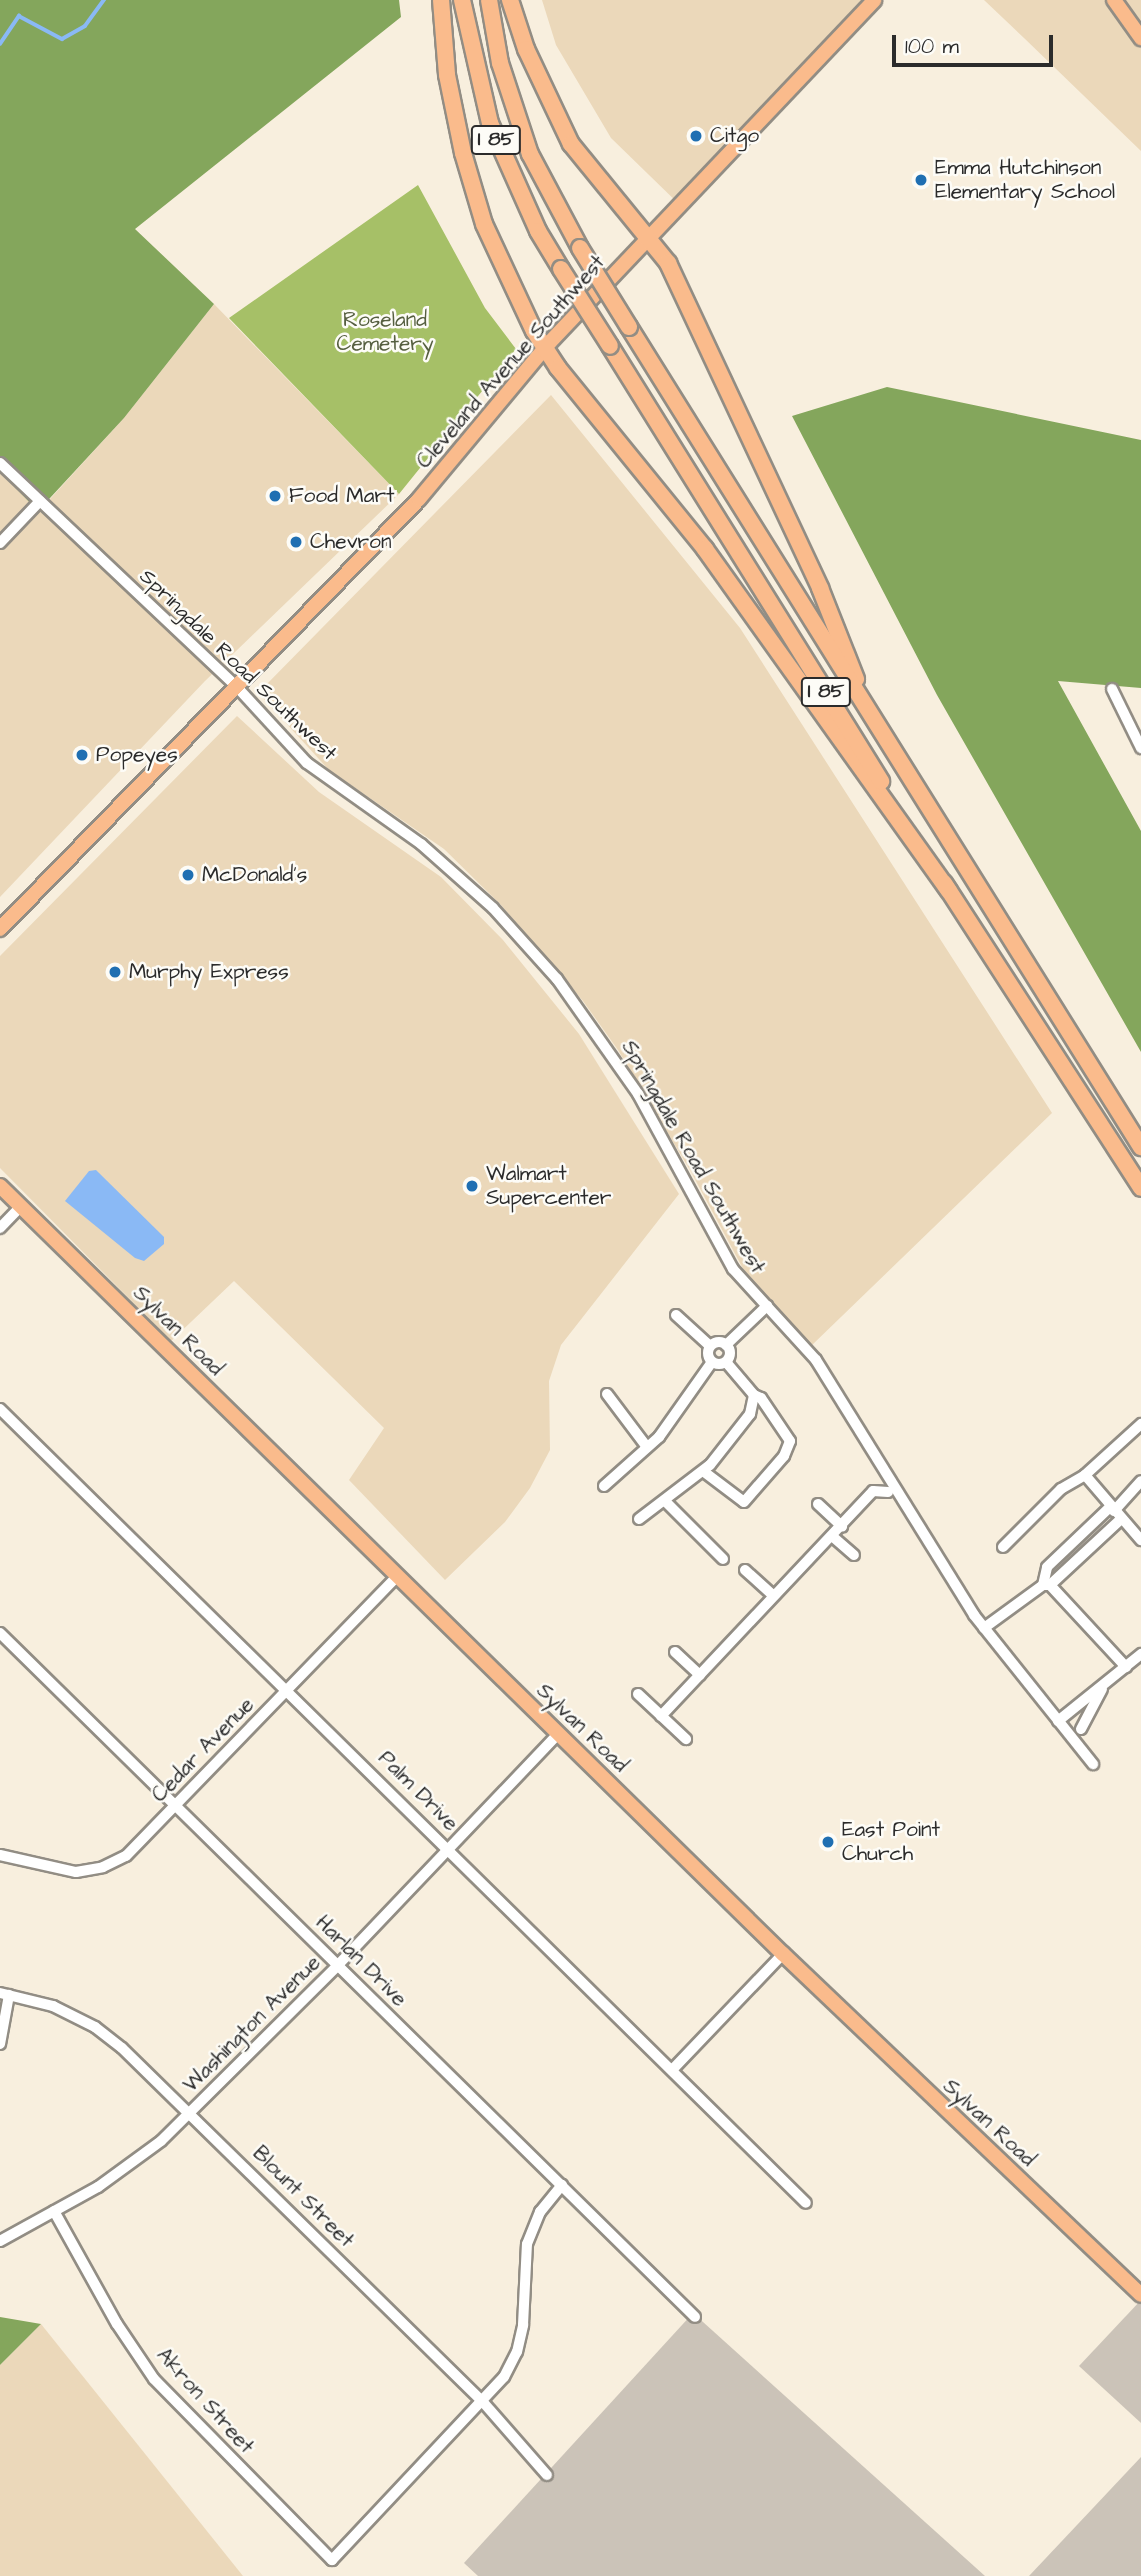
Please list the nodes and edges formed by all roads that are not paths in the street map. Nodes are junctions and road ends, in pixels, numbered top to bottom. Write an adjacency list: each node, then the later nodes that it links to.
1 (441, 0): 9 (highway)
2 (462, 0): 17 (highway, I 85, bridge)
3 (489, 0): 15 (highway, I 85, bridge)
4 (510, 0): 8 (highway)
5 (874, 0): 8 (main road, Cleveland Avenue Southwest)
6 (1114, 0): 7 (main road)
7 (1141, 38)
8 (649, 237): 9 (main road, Cleveland Avenue Southwest); 15 (highway)
9 (545, 349): 13 (main road, Cleveland Avenue Southwest); 17 (highway)
10 (0, 463): 11 (street, Springdale Road Southwest)
11 (40, 501): 12 (street); 13 (street, Springdale Road Southwest)
12 (0, 542)
13 (237, 687): 18 (main road, Cleveland Avenue Southwest); 24 (street, Springdale Road Southwest)
14 (1112, 689): 16 (street)
15 (865, 706): 19 (highway, I 85)
16 (1141, 748)
17 (948, 890): 21 (highway, I 85)
18 (0, 929)
19 (1141, 1147)
20 (0, 1186): 22 (main road, Sylvan Road)
21 (1141, 1188)
22 (21, 1206): 23 (street); 51 (main road, Sylvan Road)
23 (0, 1228)
24 (767, 1306): 26 (street); 39 (street, Springdale Road Southwest)
25 (676, 1315): 27 (street)
26 (726, 1345): 27 (street); 29 (street)
27 (710, 1346): 28 (street)
28 (712, 1362): 29 (street); 34 (street)
29 (726, 1362): 31 (street)
30 (607, 1394): 34 (street)
31 (754, 1395): 35 (street); 35 (street)
32 (0, 1409): 61 (street, Palm Drive)
33 (1141, 1424): 36 (street)
34 (648, 1447): 38 (street)
35 (703, 1471): 40 (street)
36 (1085, 1475): 42 (street); 47 (street)
37 (1141, 1481): 42 (street)
38 (604, 1486)
39 (891, 1490): 44 (street); 54 (street, Springdale Road Southwest)
40 (664, 1501): 43 (street); 49 (street)
41 (818, 1504): 44 (street)
42 (1115, 1512): 46 (street); 52 (street); 52 (street)
43 (639, 1519)
44 (842, 1526): 45 (street)
45 (832, 1536): 48 (street); 53 (street)
46 (1141, 1540)
47 (1003, 1547)
48 (854, 1555)
49 (723, 1559)
50 (745, 1570): 53 (street)
51 (397, 1576): 61 (street, Cedar Avenue); 66 (main road, Sylvan Road)
52 (1047, 1585): 54 (street); 58 (street)
53 (772, 1595): 59 (street)
54 (984, 1628): 64 (street, Springdale Road Southwest)
55 (0, 1633): 69 (street, Harlan Drive)
56 (676, 1652): 59 (street)
57 (1141, 1654): 58 (street)
58 (1126, 1667): 60 (street)
59 (700, 1675): 63 (street)
60 (1103, 1686): 64 (street); 65 (street)
61 (288, 1690): 69 (street, Cedar Avenue); 70 (street, Palm Drive)
62 (638, 1694): 63 (street)
63 (661, 1716): 67 (street)
64 (1058, 1721): 68 (street, Springdale Road Southwest)
65 (1081, 1729)
66 (558, 1734): 70 (street, Washington Avenue); 72 (main road, Sylvan Road)
67 (686, 1739)
68 (1093, 1765)
69 (176, 1806): 71 (street, Cedar Avenue); 73 (street, Harlan Drive)
70 (449, 1849): 73 (street, Washington Avenue); 76 (street, Palm Drive)
71 (0, 1855)
72 (783, 1954): 76 (street); 82 (main road, Sylvan Road)
73 (338, 1965): 77 (street, Washington Avenue); 78 (street, Harlan Drive)
74 (4, 1994): 75 (street); 77 (street, Blount Street)
75 (0, 2044)
76 (672, 2070): 79 (street, Palm Drive)
77 (191, 2113): 80 (street, Washington Avenue); 84 (street, Blount Street)
78 (562, 2185): 83 (street, Harlan Drive); 84 (street)
79 (806, 2203)
80 (54, 2211): 81 (street, Washington Avenue); 84 (street, Akron Street)
81 (0, 2241)
82 (1141, 2295)
83 (695, 2317)
84 (483, 2402): 85 (street, Blount Street)
85 (547, 2475)

